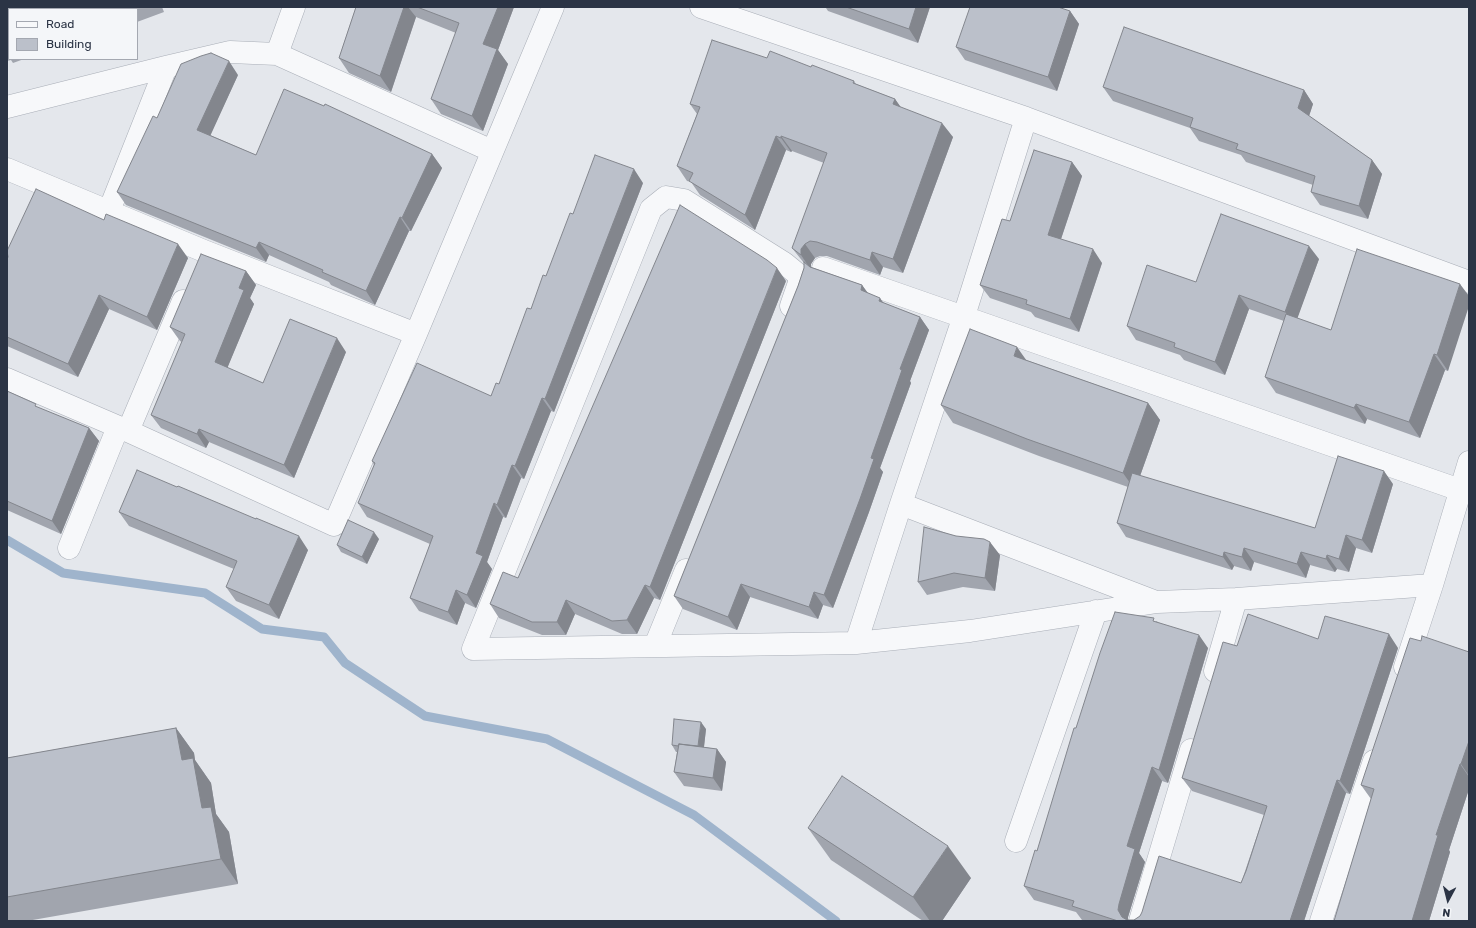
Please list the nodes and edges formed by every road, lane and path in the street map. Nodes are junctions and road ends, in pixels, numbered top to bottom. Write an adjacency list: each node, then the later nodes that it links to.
1 (294, 7): 4 (street)
2 (553, 7): 8 (street)
3 (701, 7): 7 (street)
4 (277, 54): 5 (street); 8 (street)
5 (166, 66): 6 (street); 10 (street)
6 (7, 107)
7 (1026, 118): 13 (street); 14 (street)
8 (492, 151): 16 (street)
9 (7, 168): 10 (street)
10 (109, 211): 11 (street)
11 (198, 266): 16 (street); 18 (street)
12 (823, 268): 14 (street)
13 (1469, 282)
14 (964, 316): 20 (street); 21 (street)
15 (784, 323): 29 (street)
16 (416, 334): 18 (street)
17 (7, 379): 18 (street)
18 (123, 429): 22 (street)
19 (1469, 462): 20 (street)
20 (1460, 490): 24 (street)
21 (901, 504): 26 (street); 28 (street)
22 (69, 548)
23 (693, 551): 29 (street)
24 (1432, 585): 25 (street); 30 (street)
25 (1236, 599): 26 (street); 31 (street)
26 (1157, 602): 27 (street)
27 (1096, 611): 28 (street); 34 (street)
28 (856, 643): 29 (street)
29 (655, 646)
30 (1398, 689)
31 (1209, 691)
32 (1197, 730): 35 (street)
33 (1380, 742): 36 (street)
34 (1016, 841)
35 (1140, 921)
36 (1321, 921)

